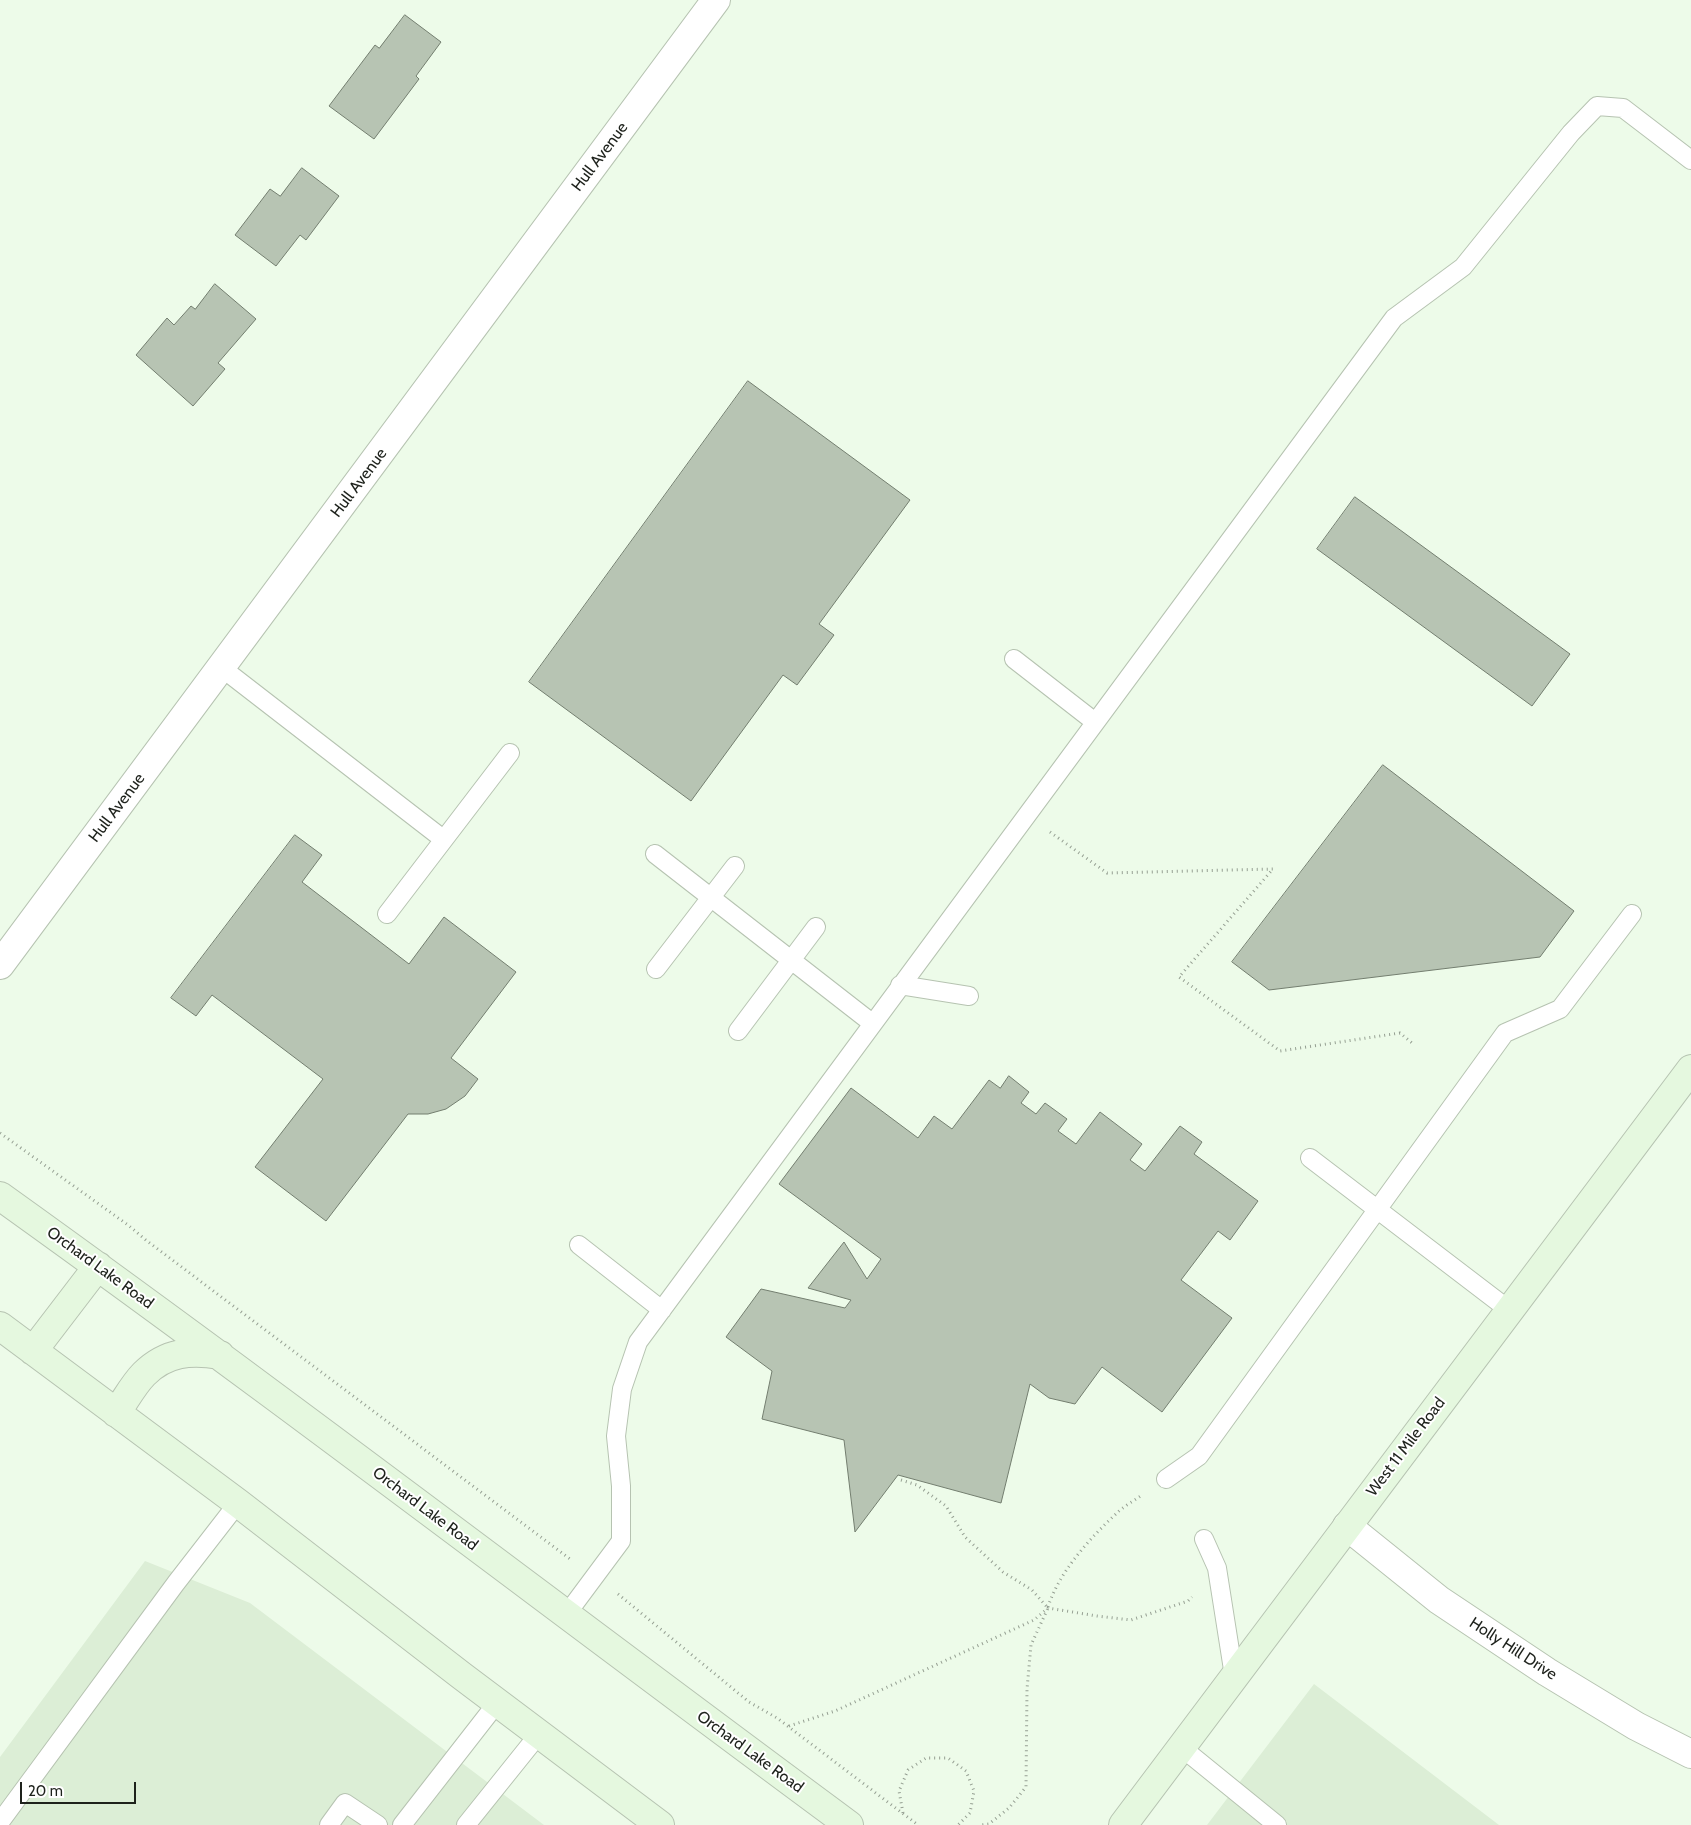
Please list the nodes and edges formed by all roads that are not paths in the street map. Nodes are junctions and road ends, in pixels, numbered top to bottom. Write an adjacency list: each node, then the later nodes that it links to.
1 (716, 0): 4 (street, Hull Avenue)
2 (1691, 160): 5 (lane)
3 (1014, 659): 5 (lane)
4 (222, 668): 7 (lane); 15 (street, Hull Avenue)
5 (1095, 722): 17 (lane)
6 (510, 753): 7 (lane)
7 (443, 839): 11 (lane)
8 (655, 854): 10 (lane)
9 (735, 866): 10 (lane)
10 (711, 898): 14 (lane); 16 (lane)
11 (386, 914)
12 (1632, 914): 24 (lane)
13 (816, 927): 14 (lane)
14 (791, 961): 19 (lane); 20 (lane)
15 (0, 965)
16 (656, 969)
17 (900, 985): 18 (lane); 19 (lane)
18 (969, 996)
19 (872, 1023): 27 (lane)
20 (738, 1031)
21 (1691, 1069): 28 (main road, West 11 Mile Road)
22 (1310, 1158): 24 (lane)
23 (0, 1196): 26 (main road, Orchard Lake Road)
24 (1377, 1210): 28 (lane); 33 (lane)
25 (579, 1245): 27 (lane)
26 (98, 1266): 30 (main road); 31 (main road, Orchard Lake Road)
27 (662, 1310): 37 (lane)
28 (1509, 1310): 35 (main road, West 11 Mile Road)
29 (0, 1326): 30 (main road)
30 (33, 1351): 32 (main road)
31 (220, 1355): 32 (main road); 37 (main road, Orchard Lake Road)
32 (116, 1413): 34 (main road)
33 (1166, 1479)
34 (238, 1503): 39 (main road); 43 (lane)
35 (1346, 1526): 38 (main road, West 11 Mile Road); 42 (street, Holly Hill Drive)
36 (1204, 1539): 38 (lane)
37 (566, 1615): 49 (main road, Orchard Lake Road)
38 (1234, 1676): 41 (main road, West 11 Mile Road)
39 (497, 1703): 40 (main road); 46 (lane)
40 (540, 1734): 47 (lane); 48 (main road)
41 (1181, 1747): 50 (main road, West 11 Mile Road); 51 (lane)
42 (1691, 1754)
43 (0, 1822)
44 (328, 1825): 45 (lane)
45 (378, 1825)
46 (402, 1825)
47 (466, 1825)
48 (660, 1825)
49 (849, 1825)
50 (1123, 1825)
51 (1277, 1825)

